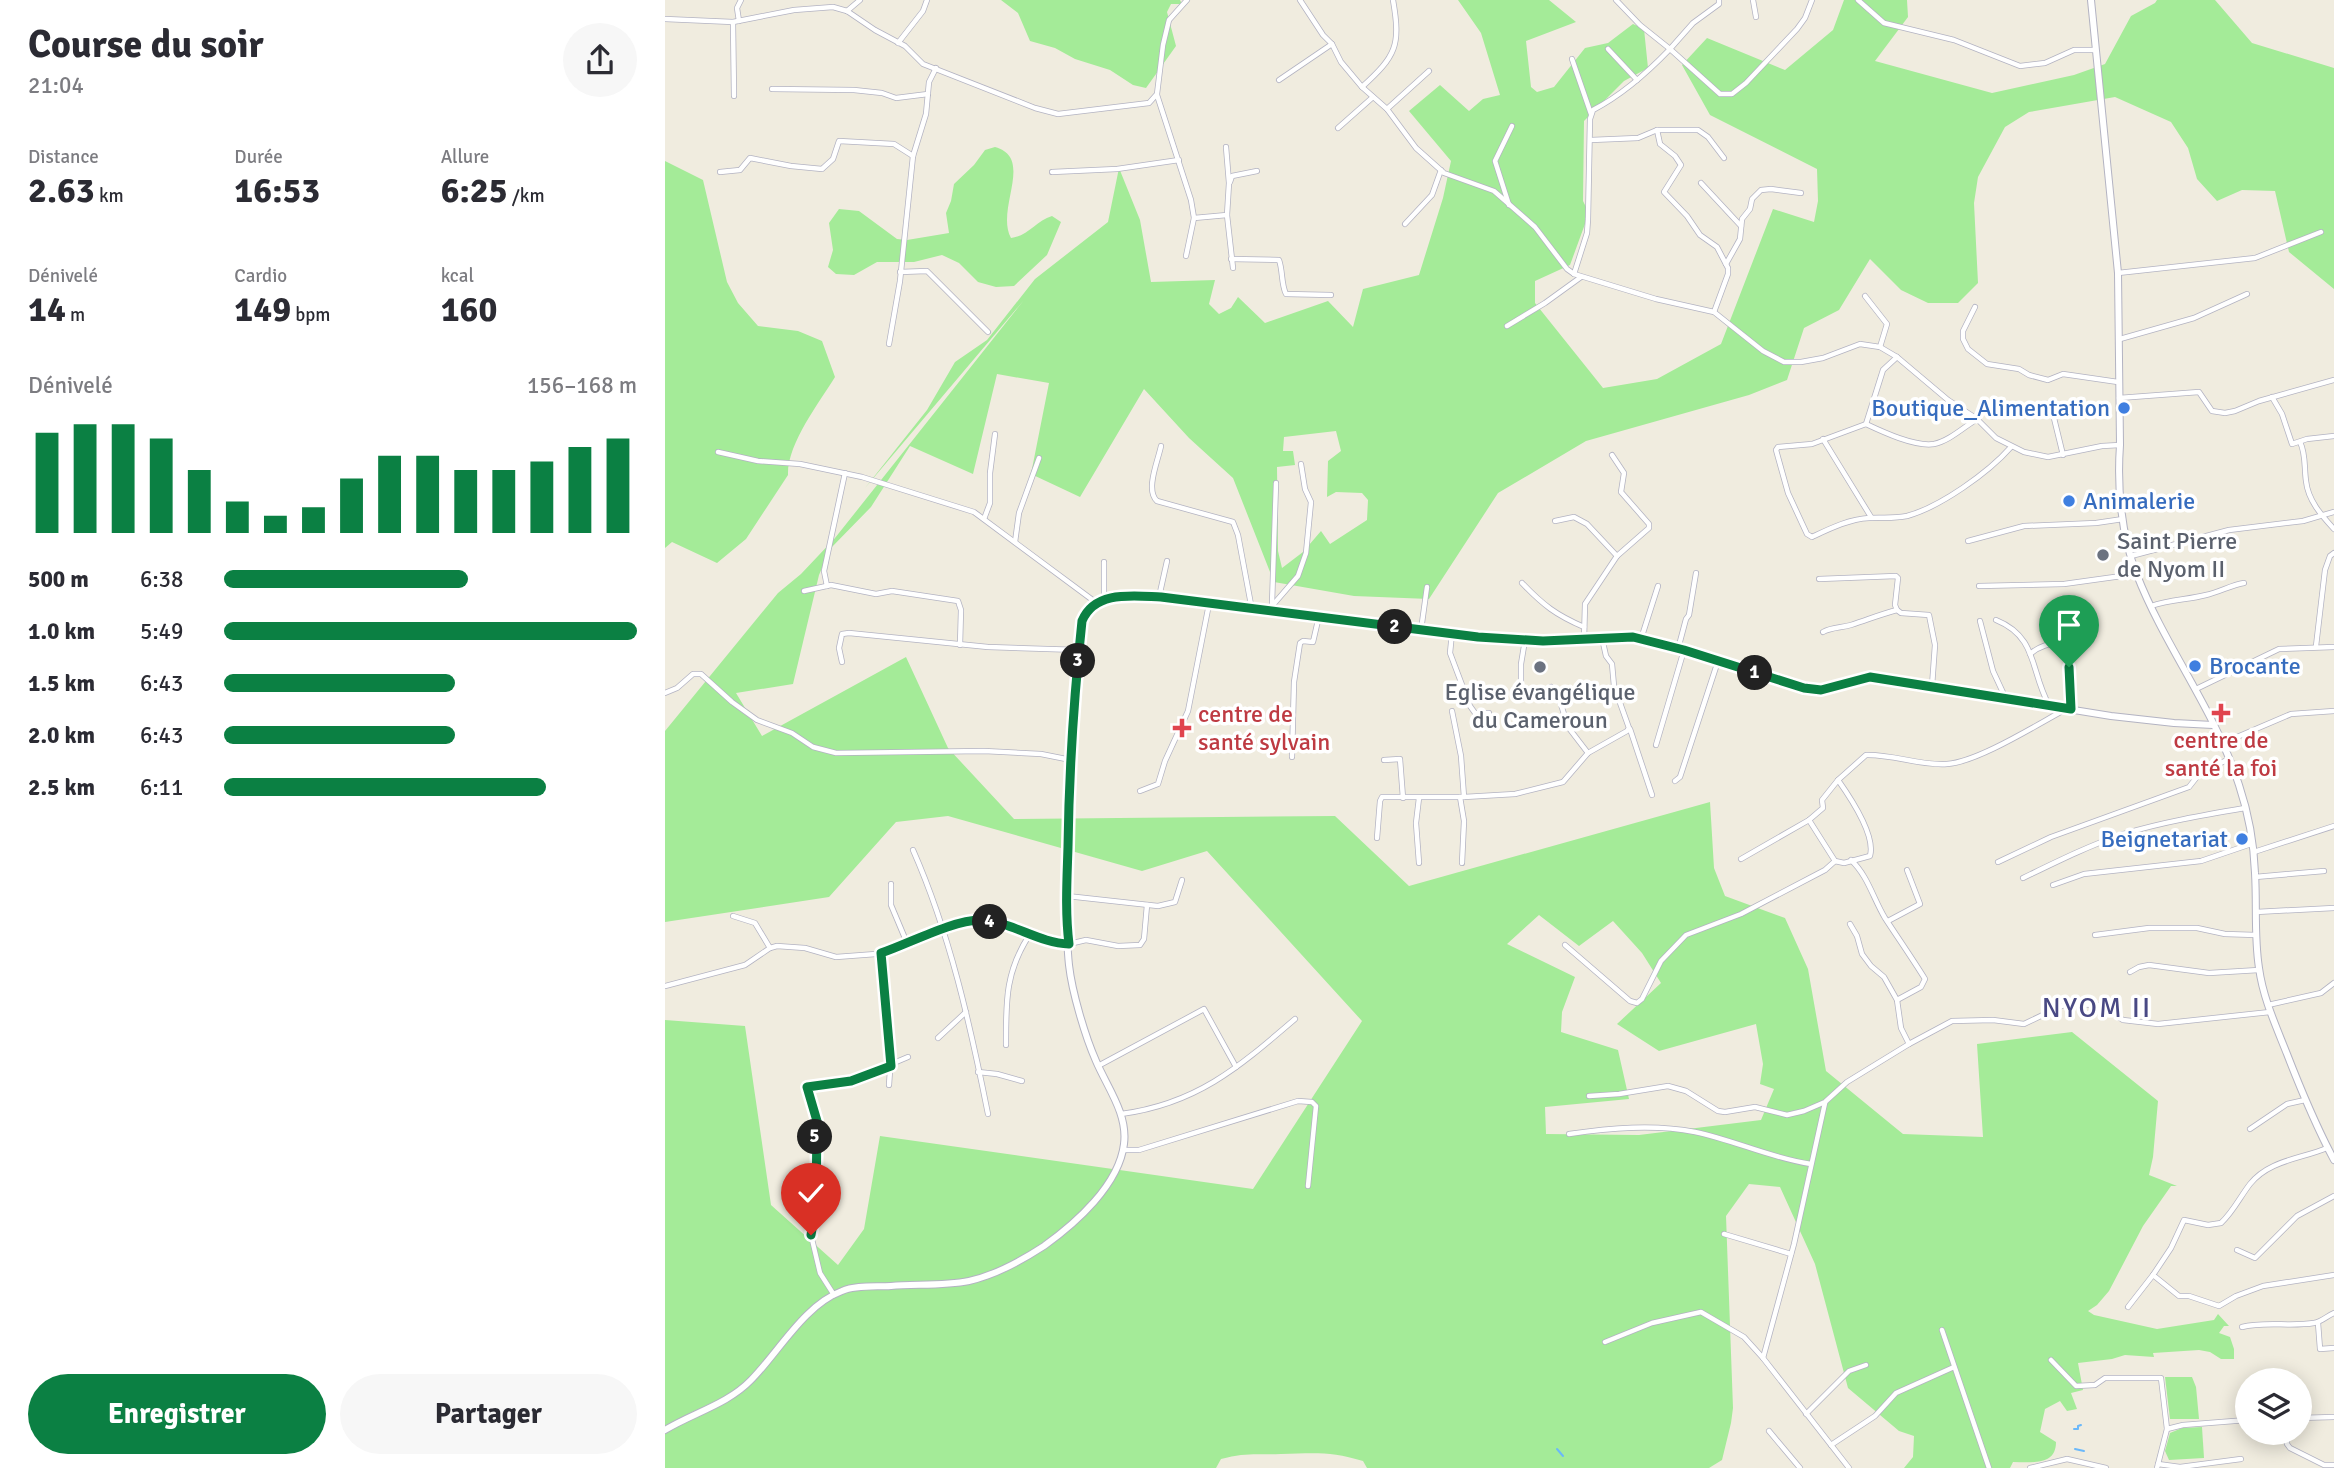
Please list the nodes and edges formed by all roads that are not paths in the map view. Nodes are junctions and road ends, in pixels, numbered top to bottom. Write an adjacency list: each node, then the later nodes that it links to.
1 (741, 0): 16 (street)
2 (860, 0): 13 (street)
3 (927, 0): 17 (street)
4 (1187, 0): 30 (street)
5 (1300, 0): 18 (street)
6 (1393, 0): 27 (street)
7 (1615, 0): 20 (street)
8 (1719, 0): 20 (street)
9 (1753, 0): 14 (street)
10 (1812, 0): 20 (street)
11 (1858, 0): 21 (street)
12 (2091, 0): 21 (street)
13 (847, 11): 16 (street); 17 (street)
14 (1756, 17)
15 (665, 19): 16 (street)
16 (736, 22): 31 (street)
17 (898, 43): 23 (street)
18 (1332, 44): 25 (street); 27 (street)
19 (1608, 49): 26 (street)
20 (1670, 49): 26 (street)
21 (2095, 50): 61 (street)
22 (1572, 59): 34 (street)
23 (936, 68): 29 (street); 30 (street)
24 (1429, 71): 33 (street)
25 (1279, 80)
26 (1637, 80): 34 (street)
27 (1362, 87): 32 (street)
28 (772, 89): 29 (street)
29 (928, 94): 40 (street)
30 (1157, 94): 42 (street)
31 (734, 96)
32 (1373, 97): 33 (street); 36 (street)
33 (1387, 109): 43 (street)
34 (1592, 114): 38 (street)
35 (1512, 127): 50 (street)
36 (1338, 128)
37 (1657, 130): 38 (street); 41 (street); 58 (street)
38 (1591, 140): 62 (street)
39 (1226, 147): 47 (street)
40 (913, 156): 45 (street); 60 (street)
41 (1724, 158)
42 (1179, 160): 46 (street); 52 (street)
43 (1441, 170): 50 (street); 53 (street)
44 (1257, 171): 47 (street)
45 (720, 172)
46 (1052, 172)
47 (1229, 183): 51 (street)
48 (1702, 183): 54 (street)
49 (1801, 193): 54 (street)
50 (1509, 206): 62 (street)
51 (1227, 215): 52 (street); 57 (street)
52 (1194, 218): 56 (street)
53 (1405, 225)
54 (1742, 226): 58 (street)
55 (2321, 232): 61 (street)
56 (1186, 256)
57 (1231, 259): 59 (street); 65 (street)
58 (1726, 264): 68 (street)
59 (1233, 268)
60 (900, 272): 70 (street); 72 (street)
61 (2118, 273): 71 (street)
62 (1574, 274): 63 (street)
63 (1581, 276): 68 (street); 69 (street)
64 (2247, 294): 71 (street)
65 (1331, 295)
66 (1865, 296): 73 (street)
67 (1975, 307): 76 (street)
68 (1714, 312): 73 (street)
69 (1507, 326)
70 (988, 332)
71 (2120, 339): 76 (street)
72 (889, 344)
73 (1880, 346): 74 (street)
74 (1897, 357): 80 (street); 81 (street)
75 (2334, 380): 77 (street)
76 (2118, 382): 78 (street)
77 (2272, 397): 78 (street); 85 (street)
78 (2119, 398): 86 (street)
79 (2052, 410): 91 (street)
80 (1977, 419): 81 (street); 88 (street)
81 (1866, 424): 84 (street)
82 (995, 433): 99 (street)
83 (2334, 436): 85 (street)
84 (1823, 439): 98 (street); 98 (street)
85 (2300, 442): 97 (street)
86 (2120, 445): 91 (street); 100 (street)
87 (1161, 446): 125 (street)
88 (2011, 447): 91 (street); 98 (street)
89 (718, 452): 94 (street)
90 (1612, 455): 106 (street)
91 (2063, 455)
92 (1039, 457): 104 (street)
93 (1301, 464): 124 (street)
94 (845, 473): 99 (street); 115 (street)
95 (1276, 483): 124 (street)
96 (2334, 512): 97 (street)
97 (2321, 515): 102 (street); 107 (street)
98 (1871, 517)
99 (984, 519): 104 (street)
100 (2123, 519): 103 (street); 107 (street)
101 (1555, 521): 106 (street)
102 (2334, 529)
103 (1968, 541)
104 (1015, 542): 121 (street)
105 (2334, 553): 140 (street)
106 (1617, 556): 130 (street)
107 (2131, 556): 111 (street)
108 (1167, 561): 120 (street)
109 (1104, 562): 121 (street)
110 (1696, 573): 142 (street)
111 (2136, 574): 117 (street); 123 (street)
112 (1819, 579): 126 (street)
113 (1522, 583): 130 (street)
114 (2244, 583): 123 (street)
115 (827, 586): 119 (street); 139 (street)
116 (1658, 586): 136 (street)
117 (1979, 586)
118 (1427, 587): 131 (street)
119 (804, 591)
120 (1159, 597): 121 (street); 122 (street)
121 (1101, 601): 143 (street)
122 (1209, 604): 125 (street); 170 (street)
123 (2151, 606): 151 (street)
124 (1271, 609): 125 (street); 127 (street)
125 (1252, 610)
126 (1897, 610): 132 (street); 149 (street)
127 (1319, 616): 131 (street); 164 (street)
128 (1996, 620): 144 (street)
129 (1980, 621): 153 (street)
130 (1584, 627): 138 (street)
131 (1420, 630): 133 (street)
132 (1822, 632)
133 (1452, 633): 137 (street); 158 (street)
134 (2080, 637): 144 (street)
135 (1602, 638): 136 (street); 138 (street); 160 (street)
136 (1641, 639): 142 (street)
137 (1525, 640): 138 (street); 148 (street)
138 (1584, 640)
139 (960, 645): 143 (street); 146 (street)
140 (2316, 646): 141 (street); 151 (street)
141 (2334, 647)
142 (1681, 649): 145 (street); 162 (street)
143 (1079, 650): 166 (street)
144 (2030, 654): 154 (street)
145 (1718, 661): 149 (street); 169 (street)
146 (842, 662)
147 (2069, 667): 155 (street)
148 (1521, 681)
149 (1932, 686): 153 (street)
150 (1551, 687): 163 (street)
151 (2196, 689): 159 (street)
152 (665, 693): 166 (street)
153 (2007, 699): 154 (street)
154 (2049, 705): 155 (street)
155 (2069, 708): 159 (street); 168 (street)
156 (1452, 711): 172 (street)
157 (2334, 711): 161 (street)
158 (1489, 713)
159 (2213, 724): 161 (street)
160 (1629, 728): 163 (street); 171 (street)
161 (2222, 743): 165 (street)
162 (1655, 745)
163 (1588, 753): 172 (street)
164 (1292, 757)
165 (2229, 759): 175 (street); 185 (street)
166 (1071, 760): 195 (street)
167 (1384, 760): 173 (street)
168 (1838, 780): 176 (street); 183 (street)
169 (1675, 781)
170 (1140, 791)
171 (1652, 794)
172 (1462, 797): 174 (street); 187 (street)
173 (1403, 798): 174 (street); 178 (street)
174 (1419, 798): 186 (street)
175 (2245, 808): 179 (street); 191 (street)
176 (1809, 820): 182 (street); 184 (street)
177 (2334, 826): 181 (street)
178 (1377, 838)
179 (2251, 844): 181 (street); 194 (street)
180 (913, 850): 202 (street)
181 (2253, 852): 190 (street)
182 (1741, 859)
183 (1851, 860): 184 (street); 200 (street)
184 (1835, 861): 208 (street)
185 (1998, 862)
186 (1419, 863)
187 (1462, 863)
188 (1907, 870): 200 (street)
189 (2324, 871): 190 (street)
190 (2255, 877): 198 (street)
191 (2023, 878)
192 (1182, 880): 196 (street)
193 (891, 884): 206 (street)
194 (2053, 885)
195 (1066, 896): 196 (street); 207 (street)
196 (1147, 905): 207 (street)
197 (2334, 908): 198 (street)
198 (2256, 912): 205 (street)
199 (733, 916): 209 (street)
200 (1888, 921): 215 (street)
201 (1850, 924): 215 (street)
202 (943, 930): 203 (street); 206 (street); 217 (street)
203 (1031, 934): 207 (street); 222 (street)
204 (2095, 935): 205 (street)
205 (2256, 935): 211 (street)
206 (907, 943): 210 (street)
207 (1069, 944): 225 (street)
208 (1565, 945)
209 (770, 948): 210 (street); 214 (street)
210 (881, 953): 224 (street)
211 (2259, 970): 212 (street); 216 (street)
212 (2130, 972)
213 (2334, 983): 216 (street)
214 (665, 986)
215 (1897, 1000): 221 (street)
216 (2267, 1005): 218 (street)
217 (966, 1011): 220 (street); 227 (street)
218 (2270, 1013): 221 (street); 231 (street)
219 (1295, 1019): 226 (street)
220 (938, 1038)
221 (1909, 1044): 232 (street)
222 (1006, 1045)
223 (908, 1057): 224 (street)
224 (891, 1066): 229 (street); 248 (street)
225 (1098, 1066): 226 (street); 234 (street)
226 (1236, 1067): 234 (street)
227 (978, 1072): 228 (street); 233 (street)
228 (1022, 1081)
229 (889, 1085)
230 (1589, 1096): 232 (street)
231 (2305, 1100): 235 (street); 237 (street)
232 (1825, 1102): 240 (street)
233 (988, 1114)
234 (1121, 1114): 238 (street)
235 (2250, 1129)
236 (1570, 1134): 240 (street)
237 (2327, 1148): 239 (street); 246 (street)
238 (1123, 1150): 241 (street); 248 (street)
239 (2334, 1160)
240 (1811, 1164): 245 (street)
241 (1308, 1186)
242 (2334, 1196): 244 (street)
243 (1724, 1234): 245 (street)
244 (2237, 1250)
245 (1791, 1254): 256 (street)
246 (2153, 1275): 247 (street); 249 (street)
247 (2334, 1275)
248 (834, 1295): 265 (street)
249 (2128, 1307)
250 (2334, 1313): 251 (street)
251 (2318, 1323): 252 (street); 255 (street)
252 (2242, 1327)
253 (1942, 1330): 259 (street)
254 (1605, 1342): 256 (street)
255 (2334, 1348)
256 (1763, 1358): 260 (street)
257 (2051, 1360): 264 (street)
258 (1866, 1365): 260 (street)
259 (1954, 1367): 267 (street); 274 (street)
260 (1806, 1414): 267 (street)
261 (2334, 1417): 262 (street)
262 (2312, 1418)
263 (2235, 1421): 264 (street)
264 (2167, 1429): 271 (street)
265 (665, 1430)
266 (1769, 1432): 272 (street)
267 (1831, 1445): 273 (street)
268 (2288, 1445): 270 (street)
269 (2241, 1459): 271 (street)
270 (2334, 1465)
271 (2158, 1466)
272 (1800, 1468)
273 (1849, 1468)
274 (1989, 1468)
275 (2030, 1468): 276 (street)
276 (2106, 1468)

